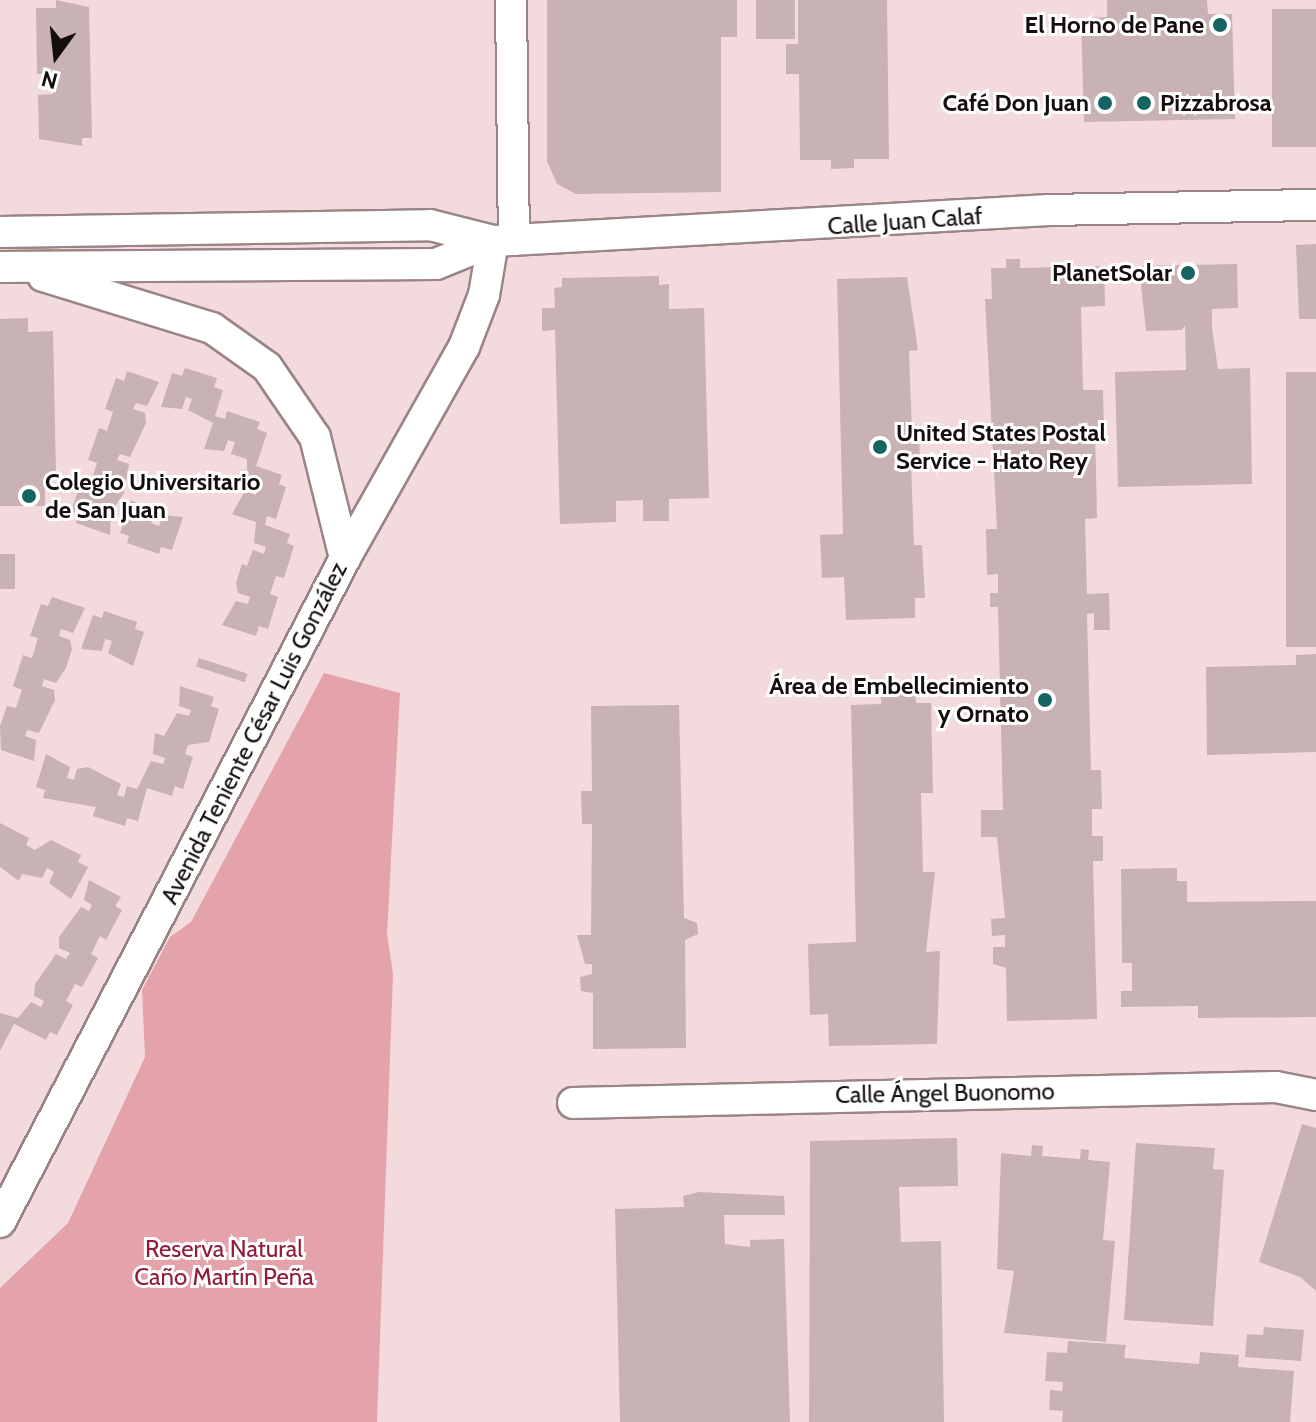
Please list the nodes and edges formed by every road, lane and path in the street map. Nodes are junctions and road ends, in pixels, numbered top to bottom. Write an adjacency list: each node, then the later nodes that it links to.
1 (511, 0): 4 (street, Avenida Teniente César Luis González)
2 (1316, 205): 4 (street, Calle Juan Calaf)
3 (0, 232): 4 (street)
4 (504, 240): 5 (street); 6 (street, Avenida Teniente César Luis González)
5 (7, 267): 6 (street)
6 (345, 558): 9 (street, Avenida Teniente César Luis González)
7 (1316, 1095): 8 (street, Calle Ángel Buonomo)
8 (573, 1103)
9 (0, 1222)

